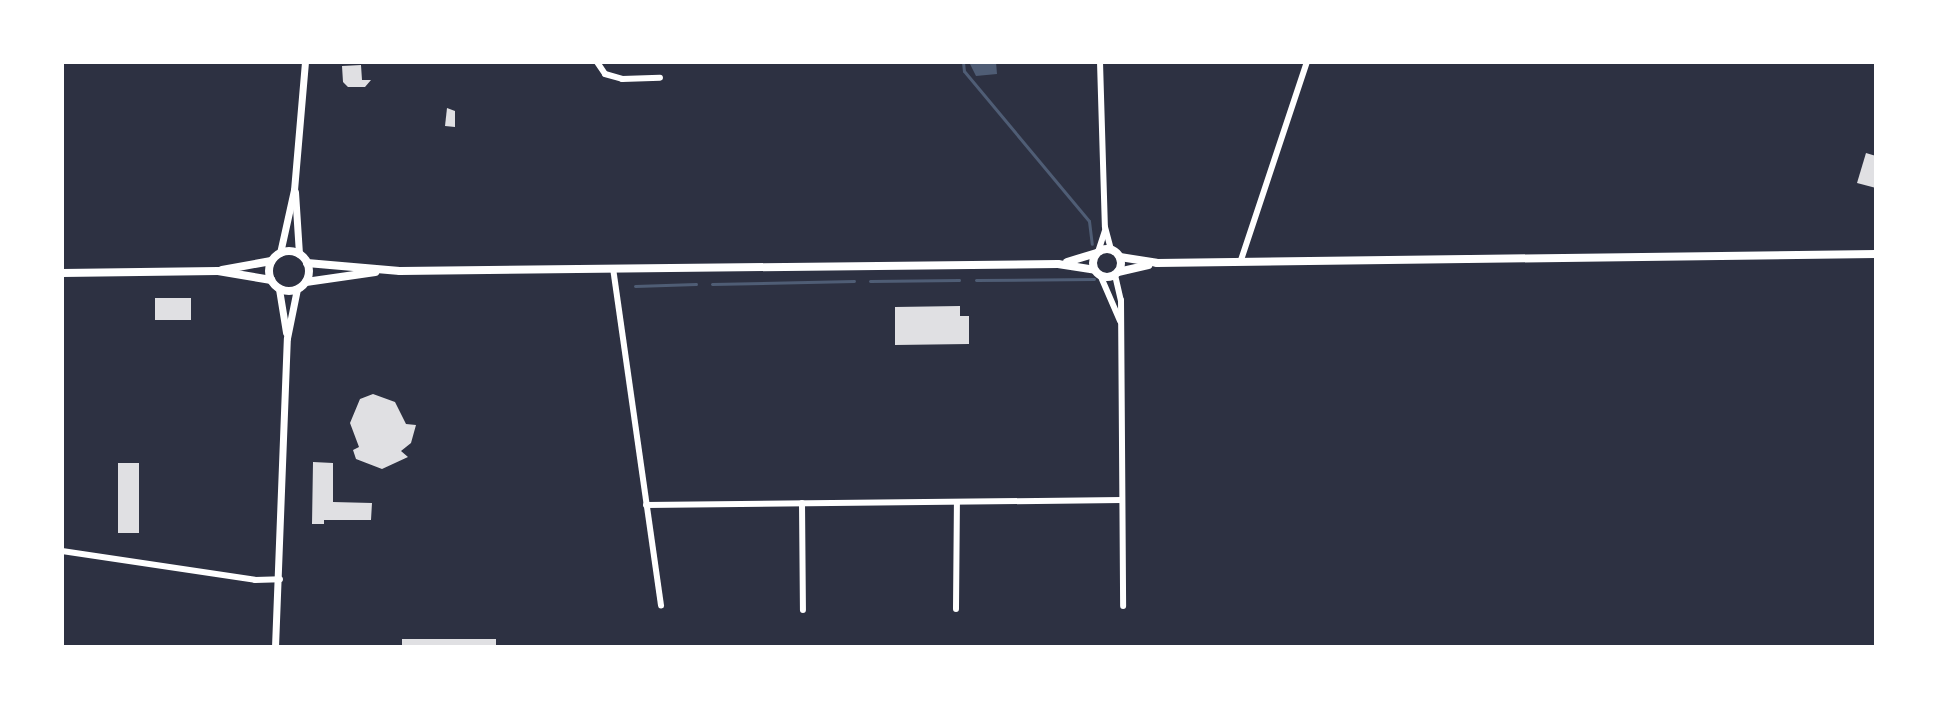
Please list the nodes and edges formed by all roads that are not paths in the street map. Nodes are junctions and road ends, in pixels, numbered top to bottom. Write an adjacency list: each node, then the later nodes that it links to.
1 (305, 62): 6 (street)
2 (597, 62): 5 (street)
3 (1100, 62): 7 (street)
4 (1307, 62): 14 (street)
5 (660, 78)
6 (294, 190): 10 (street); 11 (street)
7 (1105, 227): 8 (street); 9 (street)
8 (1111, 250): 9 (main road); 13 (main road)
9 (1098, 252): 18 (main road); 23 (main road)
10 (280, 253): 11 (main road); 15 (main road)
11 (299, 254): 16 (main road)
12 (1876, 254): 14 (main road)
13 (1120, 257): 17 (main road); 24 (main road)
14 (1241, 260): 17 (main road)
15 (271, 261): 20 (main road); 25 (main road)
16 (307, 263): 21 (main road); 26 (main road)
17 (1157, 263): 24 (main road)
18 (1058, 264): 19 (main road); 23 (main road)
19 (613, 268): 21 (main road); 34 (street)
20 (218, 271): 22 (main road); 25 (main road)
21 (379, 271): 26 (main road)
22 (62, 273)
23 (1098, 274): 24 (main road); 29 (street)
24 (1116, 274): 29 (street)
25 (271, 280): 27 (main road)
26 (306, 282): 28 (main road)
27 (279, 289): 28 (main road); 30 (street)
28 (297, 289): 30 (street)
29 (1121, 324): 31 (street)
30 (287, 338): 36 (street)
31 (1122, 500): 32 (street); 38 (street)
32 (957, 502): 33 (street); 39 (street)
33 (802, 503): 34 (street); 40 (street)
34 (646, 505): 37 (street)
35 (62, 551): 36 (street)
36 (280, 579): 41 (street)
37 (661, 606)
38 (1123, 606)
39 (956, 609)
40 (803, 610)
41 (275, 647)

